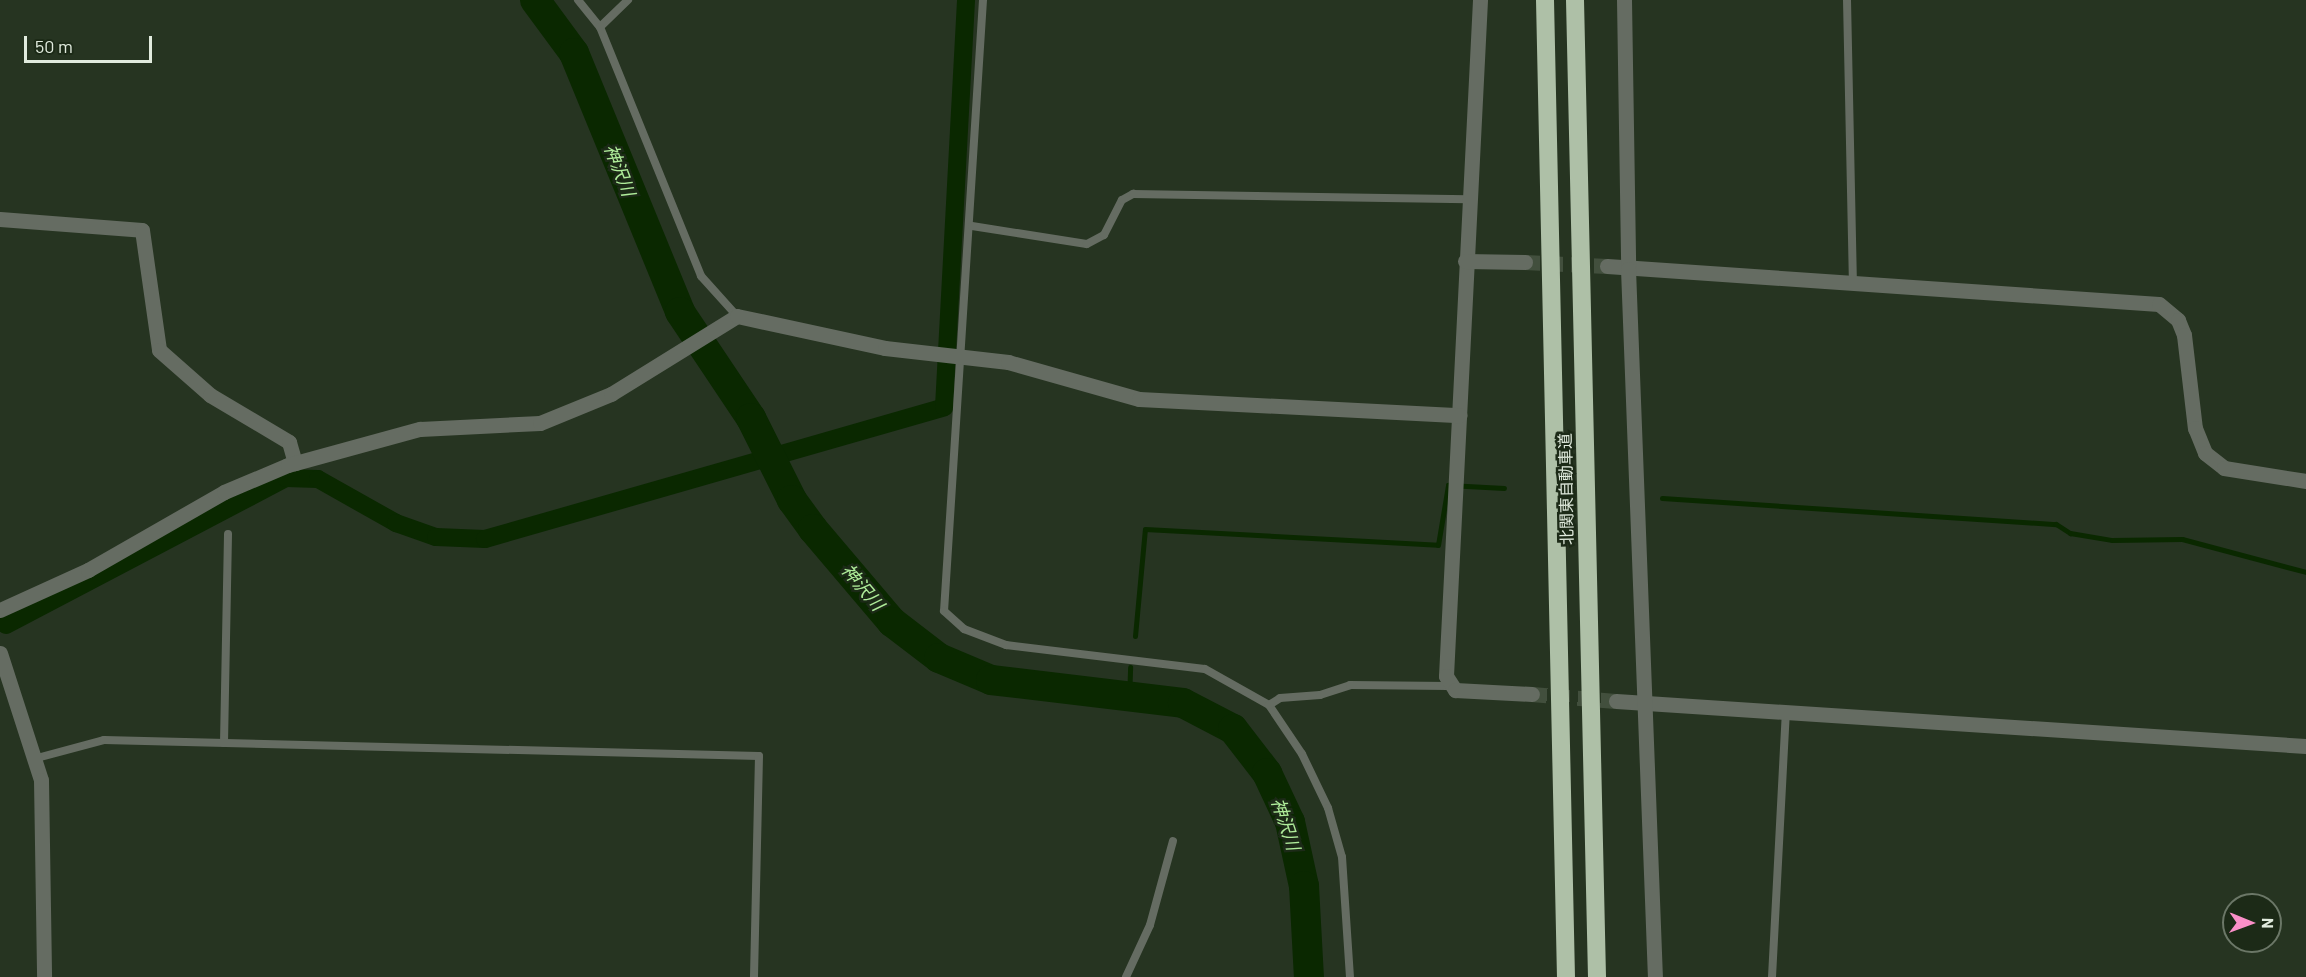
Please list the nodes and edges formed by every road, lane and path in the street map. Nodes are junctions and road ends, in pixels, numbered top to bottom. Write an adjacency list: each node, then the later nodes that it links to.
1 (578, 0): 9 (lane)
2 (628, 0): 9 (lane)
3 (983, 0): 12 (lane)
4 (1480, 0): 10 (street)
5 (1545, 0): 40 (highway, 北関東自動車道)
6 (1575, 0): 41 (highway, 北関東自動車道)
7 (1624, 0): 16 (street)
8 (1846, 0): 17 (lane)
9 (600, 27): 18 (lane)
10 (1468, 199): 12 (lane); 13 (street)
11 (0, 219): 21 (street)
12 (972, 226): 19 (lane)
13 (1465, 261): 14 (street); 20 (street)
14 (1526, 262)
15 (1607, 266): 16 (street)
16 (1628, 269): 17 (street); 29 (street)
17 (1853, 284): 22 (street)
18 (731, 319): 19 (street); 21 (street)
19 (954, 356): 20 (street); 30 (lane)
20 (1460, 415): 26 (street)
21 (295, 463): 24 (street)
22 (2306, 481)
23 (228, 534): 32 (lane)
24 (0, 610)
25 (0, 653): 34 (street)
26 (1448, 686): 27 (street); 30 (lane)
27 (1532, 694)
28 (1616, 701): 29 (street)
29 (1646, 703): 31 (street); 42 (street)
30 (1269, 705): 39 (lane)
31 (1786, 711): 33 (street); 43 (lane)
32 (224, 743): 34 (lane); 37 (lane)
33 (2306, 746)
34 (37, 758): 36 (street)
35 (1173, 842): 38 (lane)
36 (44, 977)
37 (754, 977)
38 (1126, 977)
39 (1350, 977)
40 (1566, 977)
41 (1597, 977)
42 (1655, 977)
43 (1772, 977)

